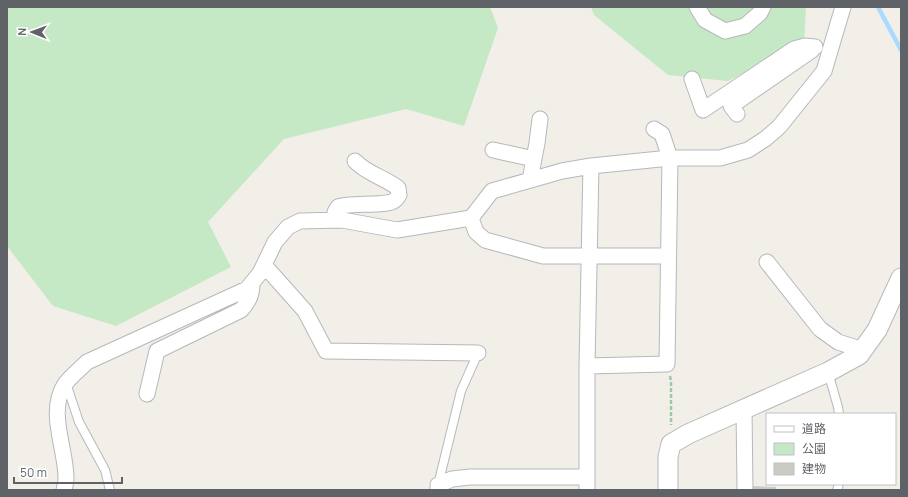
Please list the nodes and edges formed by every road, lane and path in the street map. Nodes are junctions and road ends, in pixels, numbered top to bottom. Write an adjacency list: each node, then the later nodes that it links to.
1 (697, 7): 2 (street)
2 (763, 7)
3 (843, 7): 4 (street)
4 (822, 49): 5 (street); 6 (street); 10 (street)
5 (692, 79)
6 (737, 114)
7 (540, 119): 11 (street)
8 (654, 129): 10 (street)
9 (493, 150): 11 (street)
10 (670, 158): 13 (street); 18 (street)
11 (534, 159): 14 (street)
12 (354, 161): 16 (street)
13 (591, 166): 14 (street); 17 (street)
14 (530, 180): 15 (street)
15 (470, 218): 16 (street); 17 (street)
16 (336, 220): 20 (street)
17 (589, 256): 18 (street); 26 (street)
18 (668, 256): 25 (street)
19 (767, 262): 23 (street)
20 (264, 265): 22 (street); 24 (street)
21 (901, 278): 23 (street)
22 (252, 283): 28 (street); 29 (street)
23 (863, 350): 27 (street)
24 (478, 353): 34 (lane)
25 (667, 364): 26 (street); 32 (path)
26 (587, 366): 33 (street)
27 (828, 372): 30 (street); 31 (lane)
28 (66, 383): 35 (street); 36 (lane)
29 (146, 394)
30 (744, 409): 32 (street); 38 (street)
31 (839, 413)
32 (672, 444): 37 (street)
33 (587, 484): 34 (street)
34 (438, 488)
35 (64, 490)
36 (110, 490)
37 (668, 490)
38 (745, 490)

